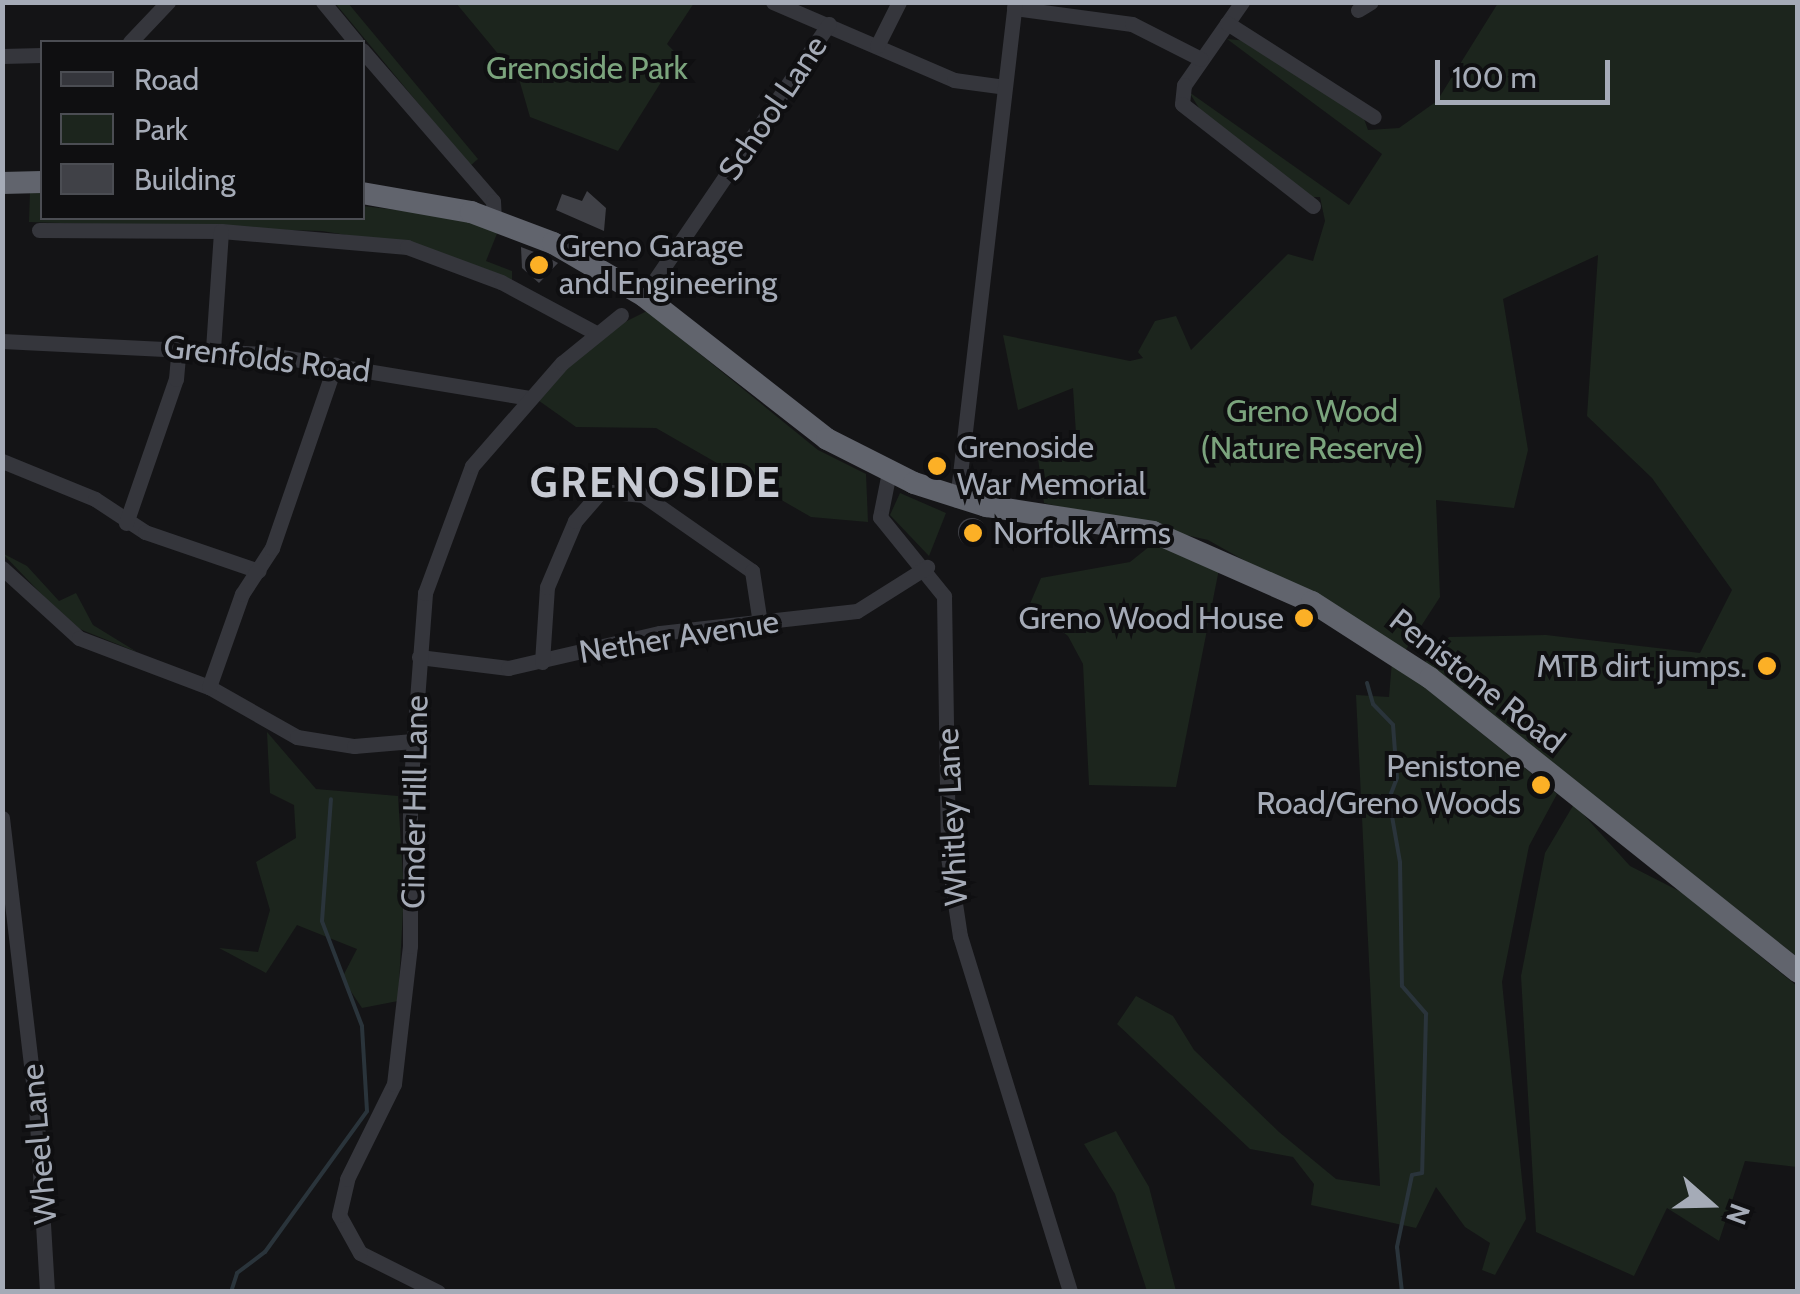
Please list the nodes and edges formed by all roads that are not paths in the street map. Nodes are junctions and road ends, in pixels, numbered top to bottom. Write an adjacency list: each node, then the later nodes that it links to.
1 (168, 2): 10 (street)
2 (323, 2): 11 (street)
3 (899, 2): 12 (street)
4 (1242, 2): 9 (street)
5 (783, 4): 8 (street)
6 (1014, 5): 7 (street); 17 (street)
7 (1055, 7): 16 (street)
8 (830, 24): 12 (street, School Lane); 26 (street, School Lane)
9 (1227, 24): 16 (street); 18 (street)
10 (132, 40)
11 (354, 40)
12 (878, 46): 17 (street, School Lane)
13 (365, 53): 23 (street)
14 (40, 55): 15 (street)
15 (2, 56)
16 (1202, 59): 22 (street)
17 (1005, 87): 36 (street)
18 (1374, 117)
19 (40, 182): 20 (highway)
20 (2, 183)
21 (365, 194): 23 (highway, Penistone Road)
22 (1313, 206)
23 (494, 218): 26 (highway, Penistone Road)
24 (38, 230): 25 (street)
25 (221, 230): 28 (street); 31 (street)
26 (644, 296): 35 (highway, Penistone Road)
27 (621, 315): 28 (street, Cinder Hill Lane)
28 (596, 333): 33 (street, Cinder Hill Lane)
29 (2, 341): 30 (street, Grenfolds Road)
30 (179, 346): 31 (street, Grenfolds Road); 37 (street)
31 (212, 349): 32 (street, Grenfolds Road)
32 (334, 365): 33 (street, Grenfolds Road); 40 (street)
33 (529, 398): 42 (street, Cinder Hill Lane)
34 (2, 460): 37 (street)
35 (889, 472): 36 (highway, Penistone Road); 38 (street, Whitley Lane)
36 (956, 500): 49 (highway, Penistone Road)
37 (126, 523): 40 (street)
38 (927, 567): 41 (street, Nether Avenue); 52 (street, Whitley Lane)
39 (2, 568): 44 (street)
40 (259, 571): 44 (street)
41 (760, 622): 43 (street, Nether Avenue); 43 (street)
42 (419, 657): 43 (street, Nether Avenue); 45 (street, Cinder Hill Lane)
43 (542, 662)
44 (209, 688): 45 (street)
45 (413, 741): 51 (street, Cinder Hill Lane)
46 (2, 818): 47 (street, Wheel Lane)
47 (20, 965): 48 (street); 50 (street, Wheel Lane)
48 (2, 968)
49 (1798, 972)
50 (47, 1292)
51 (438, 1292)
52 (1070, 1292)

